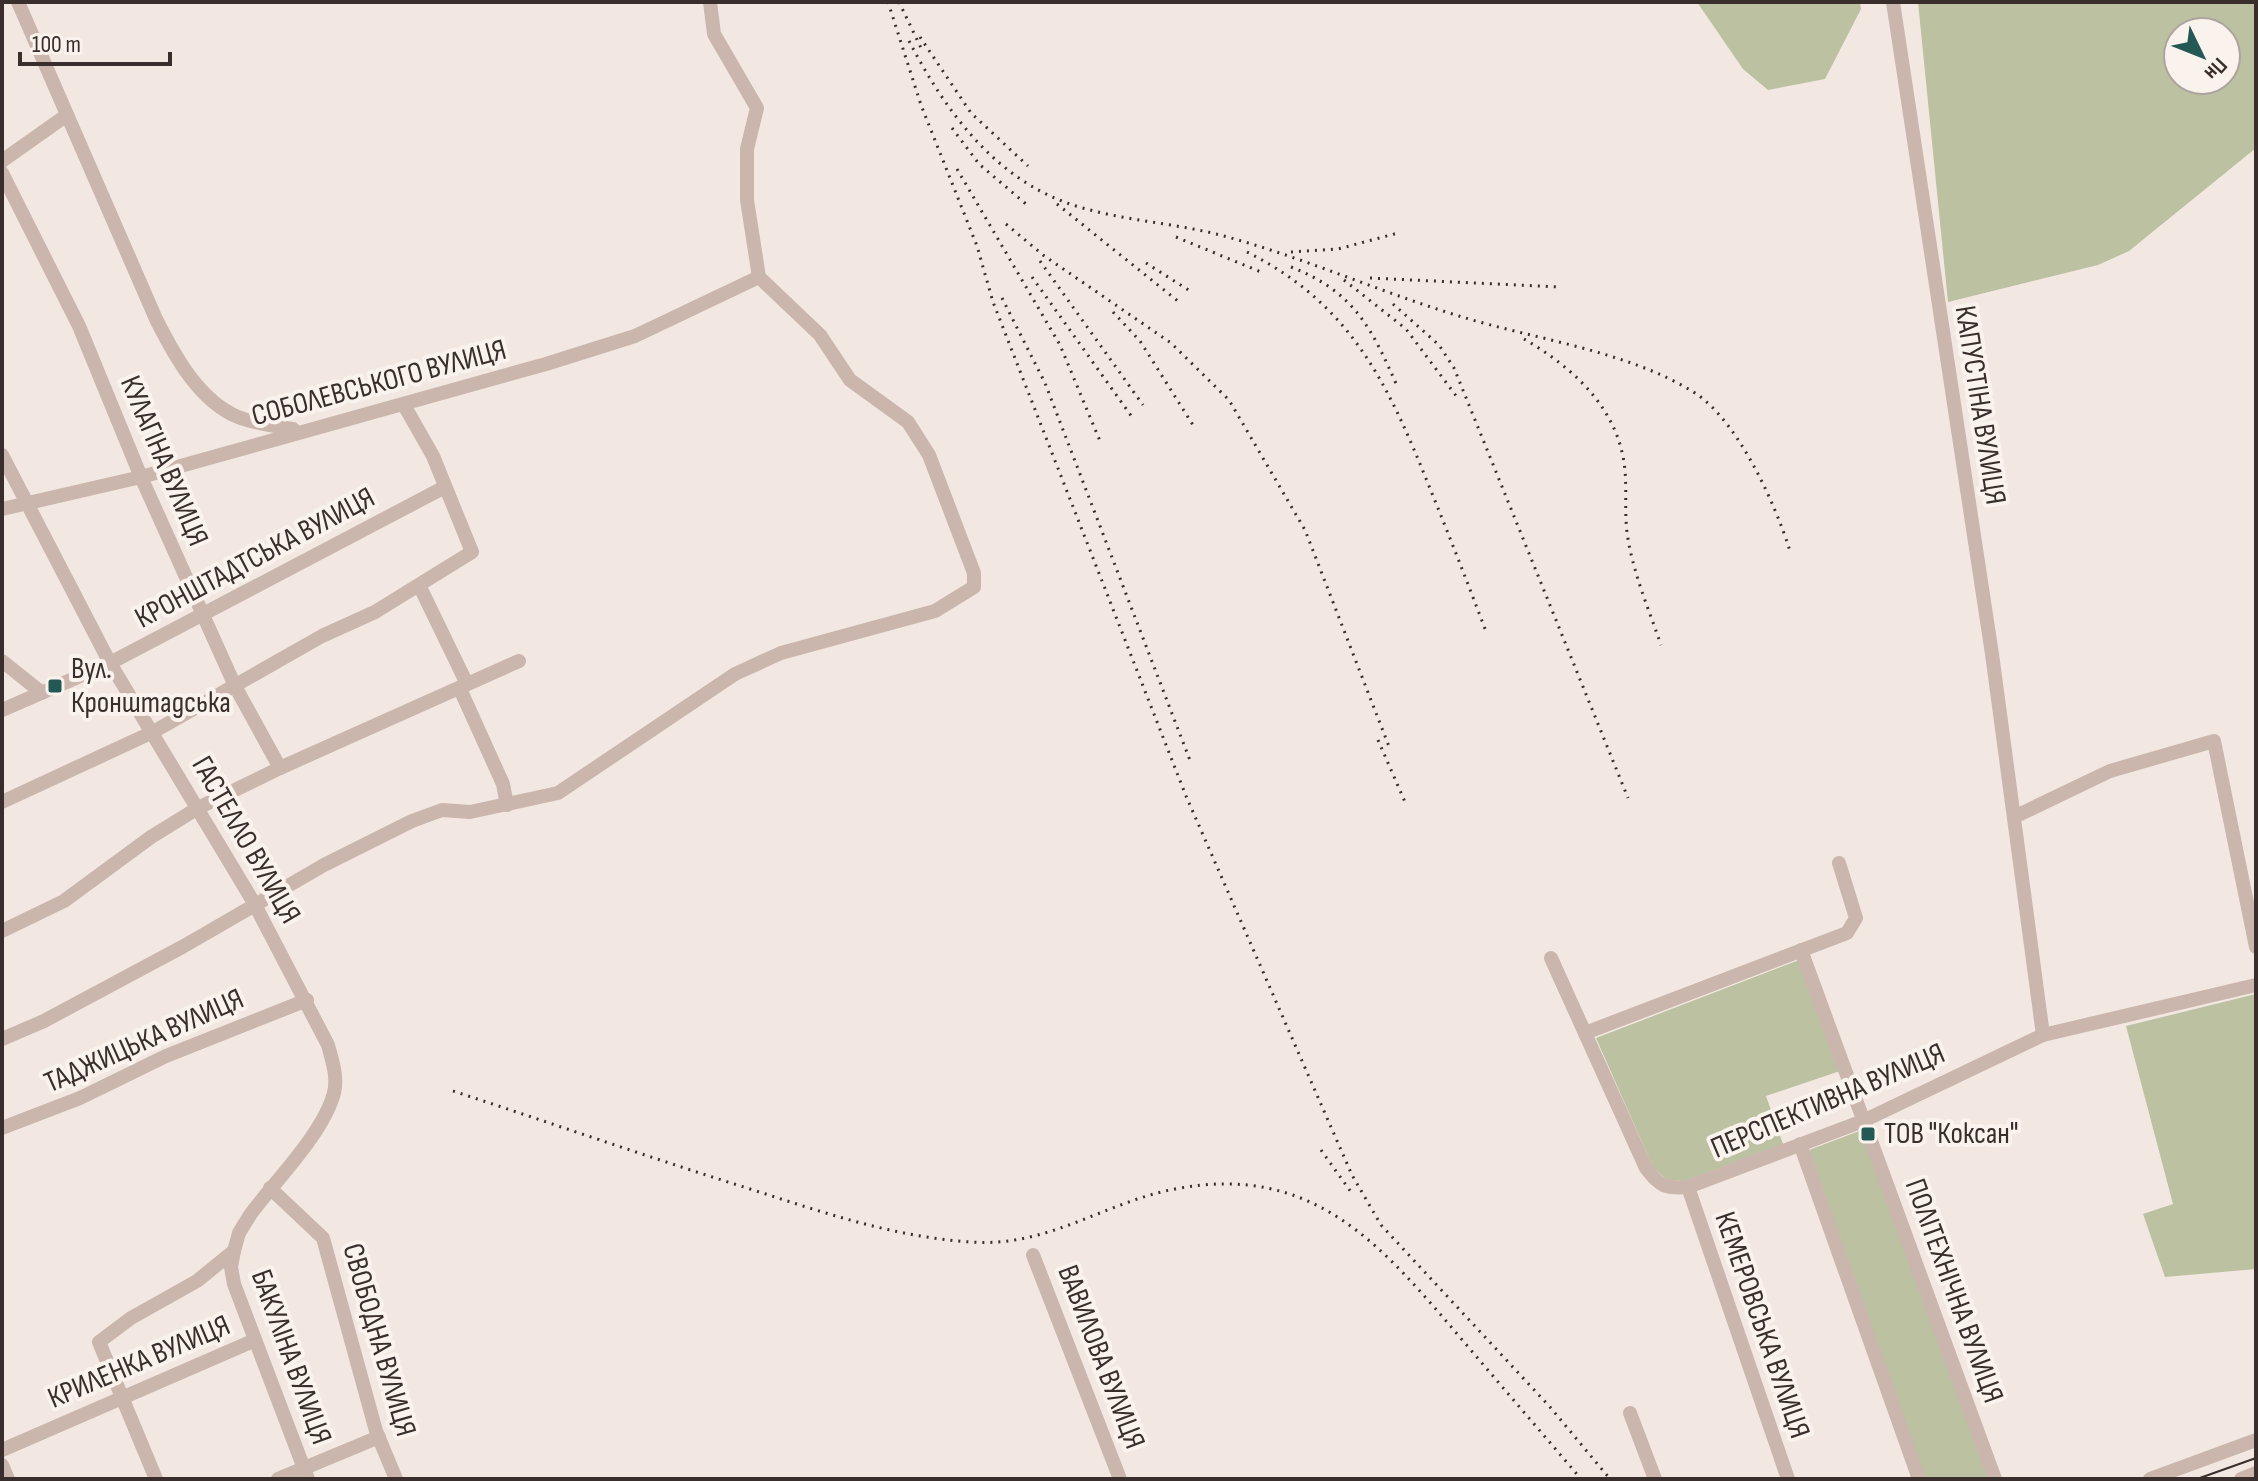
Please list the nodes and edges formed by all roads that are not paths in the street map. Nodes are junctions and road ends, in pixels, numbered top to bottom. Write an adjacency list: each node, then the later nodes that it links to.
1 (18, 2): 4 (street, КУЛАГІНА ВУЛИЦЯ)
2 (710, 2): 7 (street)
3 (1893, 2): 31 (street, КАПУСТІНА ВУЛИЦЯ)
4 (67, 115): 5 (street); 9 (street, КУЛАГІНА ВУЛИЦЯ)
5 (2, 161)
6 (2, 173): 13 (street, КУЛАГІНА ВУЛИЦЯ)
7 (759, 277): 8 (street, СОБОЛЕВСЬКОГО ВУЛИЦЯ); 29 (street)
8 (404, 405): 10 (street, СОБОЛЕВСЬКОГО ВУЛИЦЯ); 14 (street)
9 (238, 417): 10 (street); 11 (street)
10 (297, 430): 11 (street, СОБОЛЕВСЬКОГО ВУЛИЦЯ)
11 (239, 447): 13 (street, СОБОЛЕВСЬКОГО ВУЛИЦЯ)
12 (2, 455): 15 (street, ГАСТЕЛЛО ВУЛИЦЯ)
13 (141, 477): 15 (street, СОБОЛЕВСЬКОГО ВУЛИЦЯ); 18 (street, КУЛАГІНА ВУЛИЦЯ)
14 (443, 488): 17 (street); 18 (street, КРОНШТАДТСЬКА ВУЛИЦЯ)
15 (26, 502): 16 (street, СОБОЛЕВСЬКОГО ВУЛИЦЯ); 21 (street, ГАСТЕЛЛО ВУЛИЦЯ)
16 (2, 509)
17 (420, 587): 22 (street); 23 (street)
18 (204, 613): 21 (street, КРОНШТАДТСЬКА ВУЛИЦЯ); 22 (street, КУЛАГІНА ВУЛИЦЯ)
19 (2, 661): 24 (street)
20 (519, 661): 23 (street)
21 (110, 663): 24 (street, КРОНШТАДТСЬКА ВУЛИЦЯ); 26 (street, ГАСТЕЛЛО ВУЛИЦЯ)
22 (235, 686): 26 (street); 27 (street, КУЛАГІНА ВУЛИЦЯ)
23 (463, 687): 27 (street); 29 (street)
24 (42, 693): 25 (street, КРОНШТАДТСЬКА ВУЛИЦЯ)
25 (2, 710)
26 (153, 732): 28 (street); 30 (street, ГАСТЕЛЛО ВУЛИЦЯ)
27 (280, 768): 30 (street)
28 (2, 802)
29 (507, 805): 33 (street)
30 (198, 808): 33 (street, ГАСТЕЛЛО ВУЛИЦЯ); 34 (street)
31 (2014, 817): 35 (street); 41 (street, КАПУСТІНА ВУЛИЦЯ)
32 (1839, 863): 36 (street)
33 (254, 903): 39 (street, ГАСТЕЛЛО ВУЛИЦЯ); 42 (street)
34 (2, 931)
35 (2256, 947)
36 (1801, 950): 40 (street); 43 (street, ПОЛІТЕХНІЧНА ВУЛИЦЯ)
37 (1551, 958): 40 (street, ПЕРСПЕКТИВНА ВУЛИЦЯ)
38 (2256, 985): 41 (street, ПЕРСПЕКТИВНА ВУЛИЦЯ)
39 (307, 1000): 44 (street, ТАДЖИЦЬКА ВУЛИЦЯ); 47 (street, ГАСТЕЛЛО ВУЛИЦЯ)
40 (1585, 1033): 46 (street, ПЕРСПЕКТИВНА ВУЛИЦЯ)
41 (2043, 1035): 43 (street, ПЕРСПЕКТИВНА ВУЛИЦЯ)
42 (2, 1039)
43 (1863, 1121): 45 (street, ПЕРСПЕКТИВНА ВУЛИЦЯ); 67 (street, ПОЛІТЕХНІЧНА ВУЛИЦЯ)
44 (2, 1128)
45 (1800, 1144): 46 (street, ПЕРСПЕКТИВНА ВУЛИЦЯ); 66 (street)
46 (1688, 1187): 65 (street, КЕМЕРОВСЬКА ВУЛИЦЯ)
47 (270, 1188): 48 (street, ГАСТЕЛЛО ВУЛИЦЯ); 53 (street, СВОБОДНА ВУЛИЦЯ)
48 (234, 1251): 50 (street, БАКУЛІНА ВУЛИЦЯ); 51 (street)
49 (1033, 1255): 63 (street, ВАВИЛОВА ВУЛИЦЯ)
50 (253, 1341): 51 (street, КРИЛЕНКА ВУЛИЦЯ); 58 (street, БАКУЛІНА ВУЛИЦЯ)
51 (123, 1398): 55 (street, КРИЛЕНКА ВУЛИЦЯ); 60 (street)
52 (1630, 1413): 64 (street)
53 (379, 1437): 58 (street); 62 (street, СВОБОДНА ВУЛИЦЯ)
54 (2256, 1440): 68 (street)
55 (2, 1450)
56 (2, 1465): 59 (street)
57 (2256, 1473): 69 (street)
58 (306, 1474): 61 (street)
59 (8, 1479)
60 (156, 1479)
61 (278, 1479)
62 (396, 1479)
63 (1120, 1479)
64 (1655, 1479)
65 (1788, 1479)
66 (1919, 1479)
67 (1995, 1479)
68 (2150, 1479)
69 (2241, 1479)

